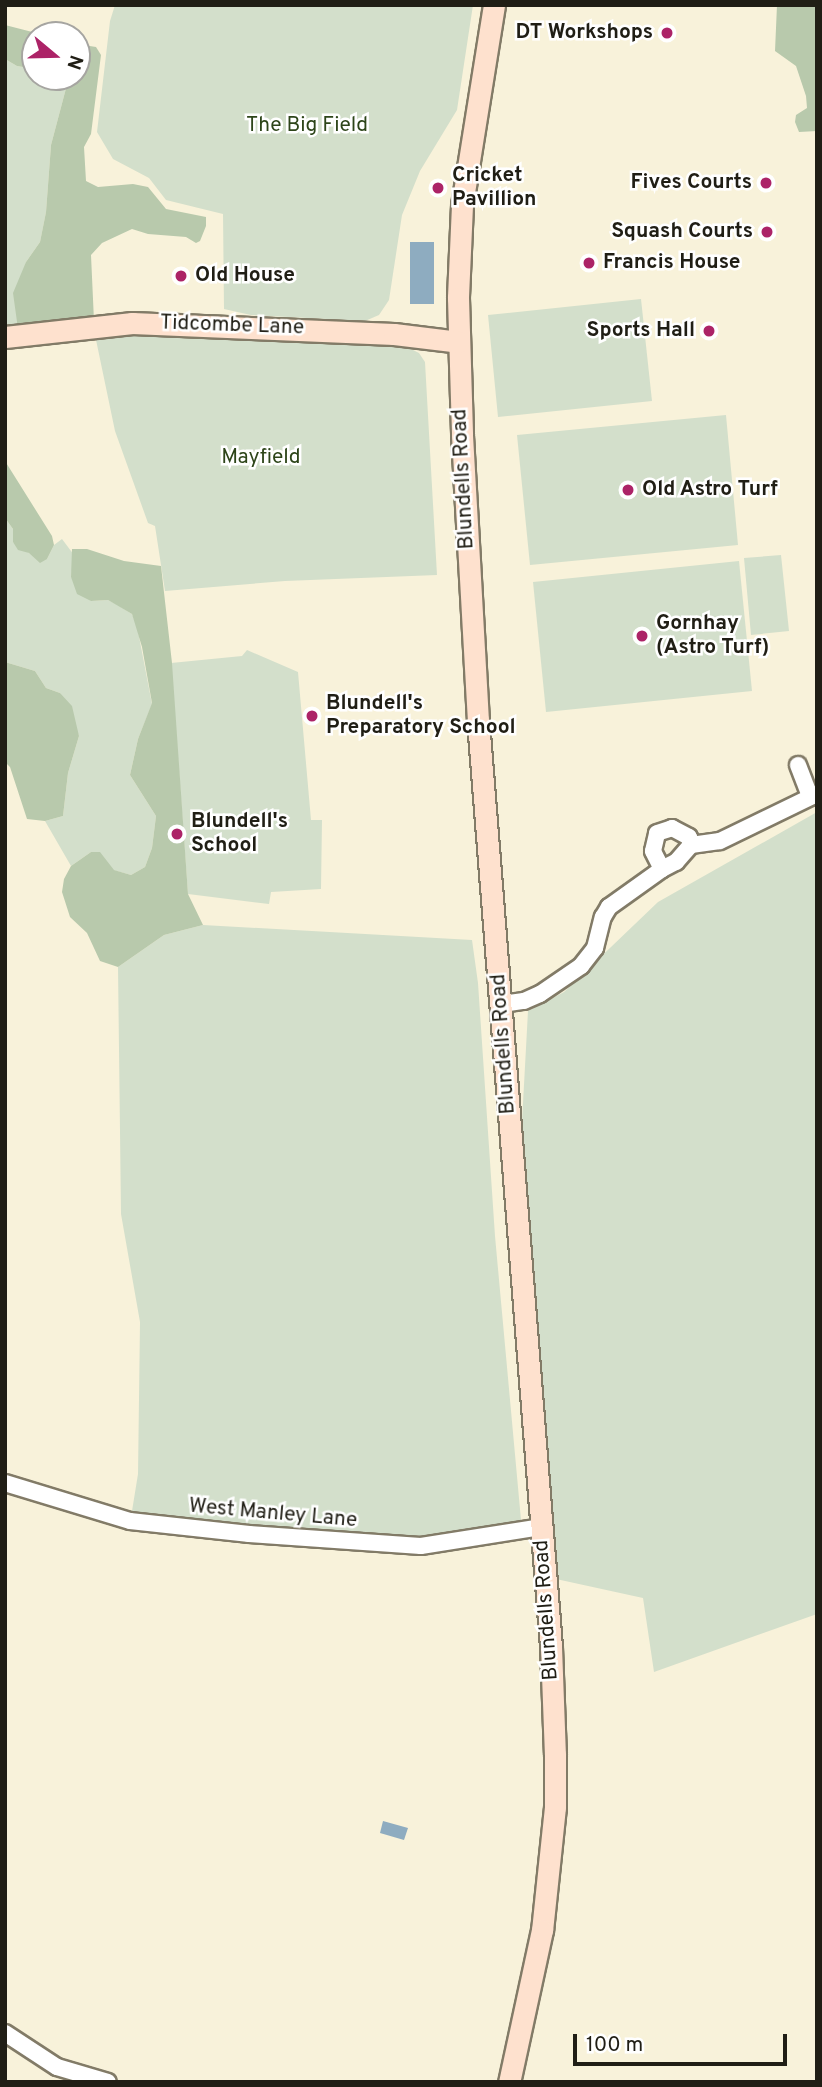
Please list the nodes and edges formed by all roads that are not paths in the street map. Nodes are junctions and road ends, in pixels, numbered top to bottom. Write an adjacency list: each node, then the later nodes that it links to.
1 (494, 5): 3 (street, Blundells Road)
2 (5, 337): 3 (street, Tidcombe Lane)
3 (459, 342): 8 (street, Blundells Road)
4 (798, 765): 5 (street)
5 (814, 795): 6 (street)
6 (691, 845): 7 (street); 7 (street)
7 (662, 869): 8 (street)
8 (502, 1004): 10 (street, Blundells Road)
9 (5, 1483): 10 (street, West Manley Lane)
10 (541, 1527): 13 (street, Blundells Road)
11 (5, 2033): 12 (street)
12 (108, 2082)
13 (509, 2082)

